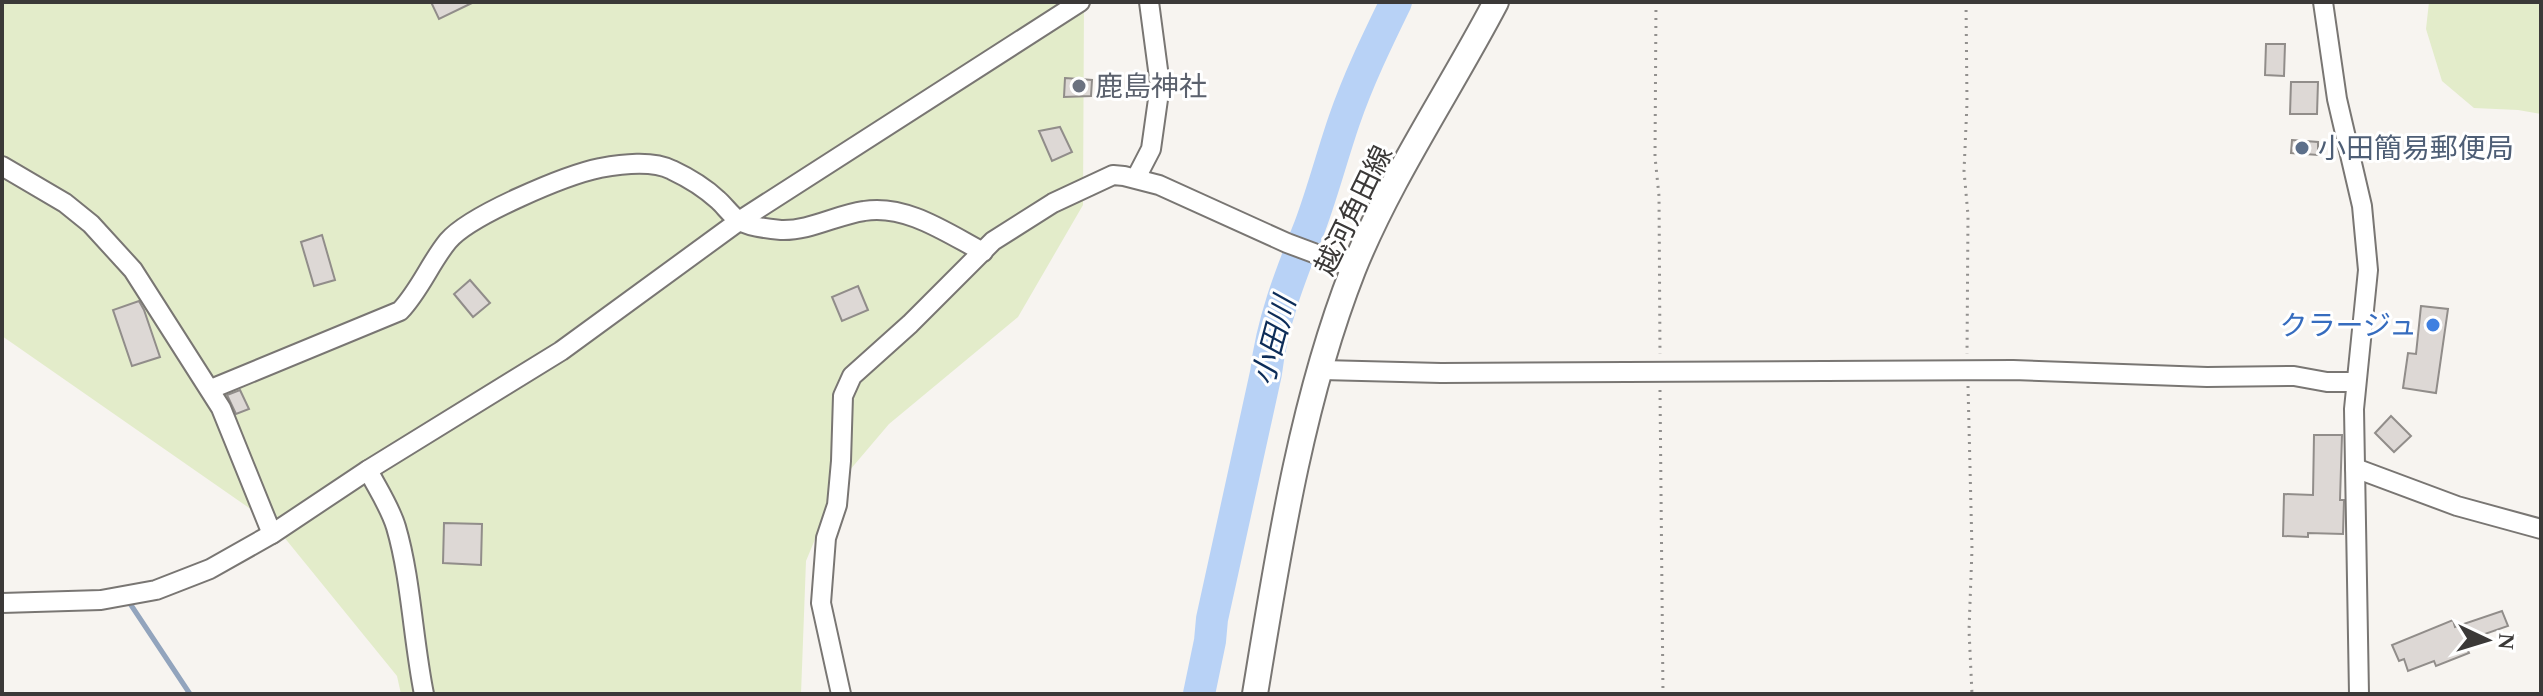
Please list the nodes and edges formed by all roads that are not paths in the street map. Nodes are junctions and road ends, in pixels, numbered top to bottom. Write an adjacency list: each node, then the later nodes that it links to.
1 (1080, 2): 7 (street)
2 (1149, 2): 6 (street)
3 (1496, 2): 9 (main road, 越河角田線)
4 (2323, 2): 11 (street)
5 (2, 166): 12 (street)
6 (1136, 178): 8 (street); 9 (street)
7 (739, 221): 8 (street); 12 (street); 14 (street)
8 (983, 252): 19 (street)
9 (1354, 268): 10 (main road, 越河角田線)
10 (1322, 370): 11 (street); 20 (main road, 越河角田線)
11 (2356, 382): 13 (street)
12 (211, 389): 16 (street)
13 (2355, 468): 15 (street); 21 (street)
14 (368, 470): 16 (street); 18 (street)
15 (2541, 529)
16 (272, 534): 17 (street)
17 (2, 603)
18 (424, 694)
19 (841, 694)
20 (1255, 694)
21 (2359, 694)

